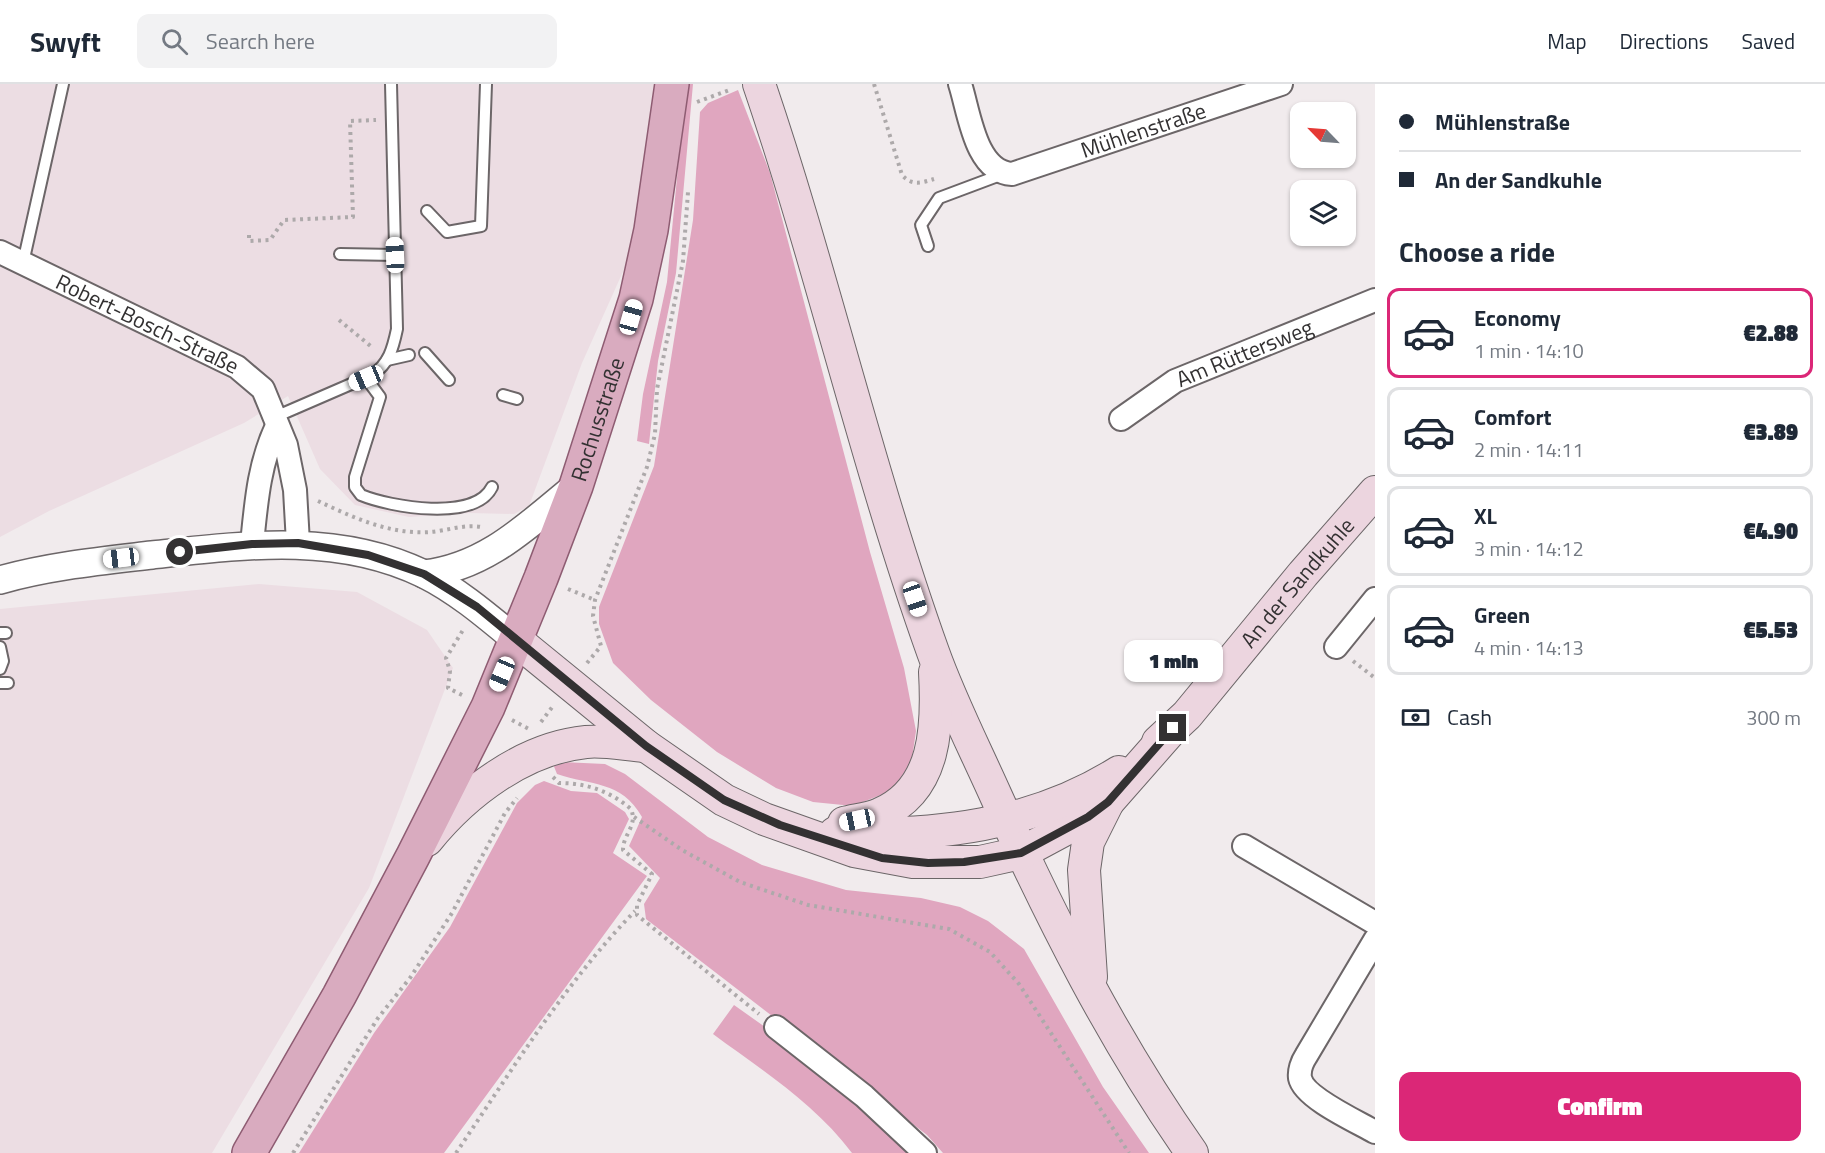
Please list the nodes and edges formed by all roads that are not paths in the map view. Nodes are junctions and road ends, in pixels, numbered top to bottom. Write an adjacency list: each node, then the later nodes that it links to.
1 (63, 84): 14 (lane)
2 (391, 84): 13 (lane)
3 (486, 84): 9 (lane)
4 (960, 84): 8 (street)
5 (1281, 84): 8 (street, Mühlenstraße)
6 (748, 86): 36 (main road)
7 (683, 94): 25 (main road, Rochusstraße)
8 (1006, 173): 10 (lane)
9 (427, 211)
10 (928, 246)
11 (0, 252): 14 (street, Robert-Bosch-Straße)
12 (340, 254): 13 (lane)
13 (395, 255): 18 (lane)
14 (23, 263): 24 (street, Robert-Bosch-Straße)
15 (1375, 300): 23 (street, Am Rüttersweg)
16 (425, 353): 20 (lane)
17 (409, 355): 18 (lane)
18 (387, 360): 19 (lane)
19 (366, 378): 24 (lane); 26 (lane)
20 (449, 380)
21 (503, 395): 22 (lane)
22 (517, 399)
23 (1121, 419)
24 (276, 422): 28 (street, Robert-Bosch-Straße); 29 (street)
25 (576, 486): 30 (street); 33 (main road, Rochusstraße)
26 (492, 488)
27 (1375, 492): 38 (main road, An der Sandkuhle)
28 (298, 543): 29 (street); 30 (street)
29 (252, 544): 31 (street)
30 (424, 574): 33 (street)
31 (0, 580)
32 (1375, 599): 35 (street)
33 (516, 640): 39 (main road); 45 (main road, Rochusstraße)
34 (0, 647): 37 (lane)
35 (1336, 647)
36 (934, 656): 41 (main road); 42 (main road)
37 (0, 669)
38 (1173, 728): 40 (main road, An der Sandkuhle); 41 (main road, An der Sandkuhle)
39 (646, 746): 42 (main road); 45 (main road)
40 (1108, 802): 44 (main road, An der Sandkuhle); 48 (main road)
41 (1007, 821): 42 (main road); 44 (main road)
42 (802, 832): 44 (main road)
43 (1244, 846): 46 (street)
44 (1021, 853): 48 (main road)
45 (413, 856): 51 (main road, Rochusstraße)
46 (1375, 923)
47 (1375, 940): 50 (street)
48 (1093, 993): 53 (main road)
49 (776, 1027): 52 (street)
50 (1375, 1132)
51 (249, 1153)
52 (926, 1153)
53 (1192, 1153)

